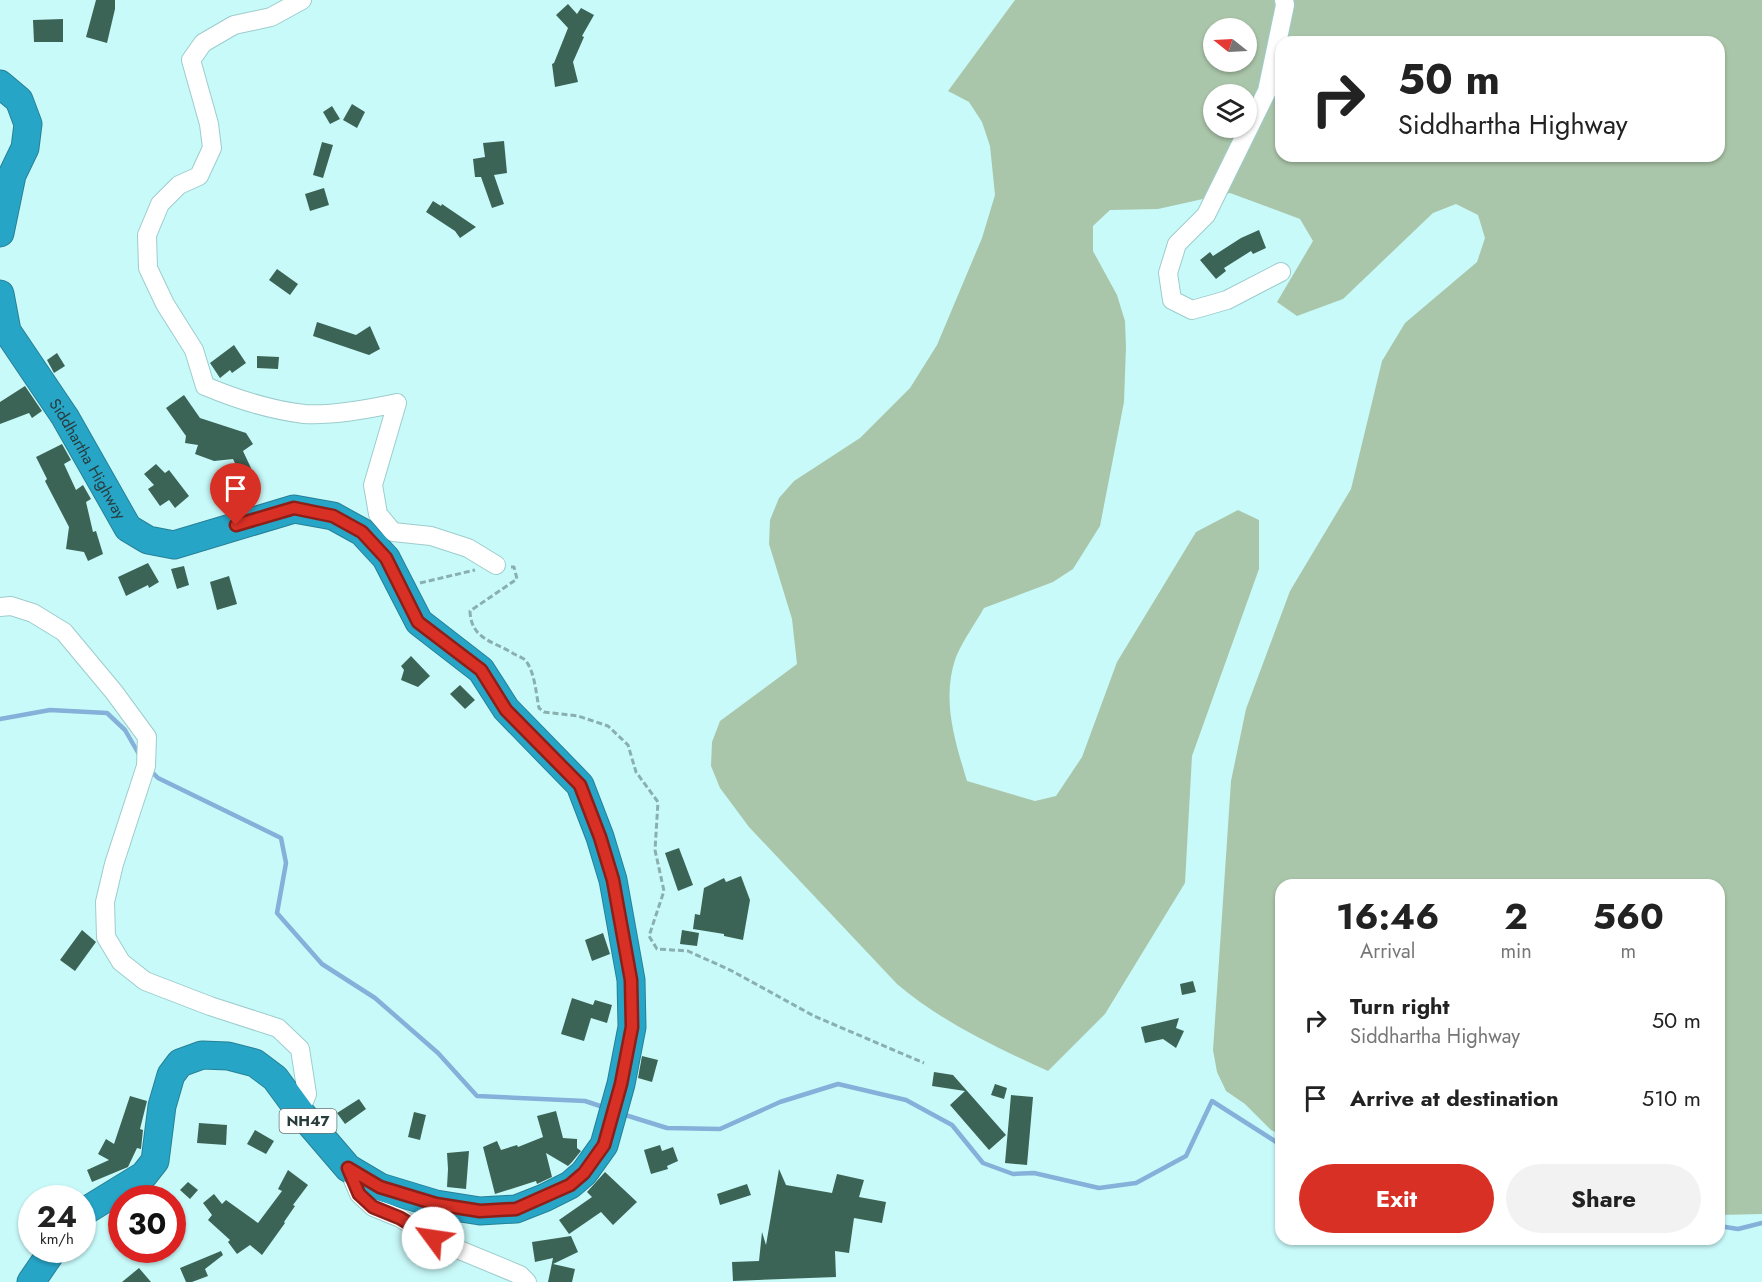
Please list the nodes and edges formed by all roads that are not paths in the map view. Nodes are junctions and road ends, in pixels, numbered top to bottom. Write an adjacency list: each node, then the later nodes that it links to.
1 (302, 0): 9 (street)
2 (1284, 0): 3 (street)
3 (1279, 36)
4 (1275, 53): 7 (street)
5 (0, 84): 6 (highway)
6 (0, 232)
7 (1281, 272)
8 (0, 294): 12 (highway, Siddhartha Highway / NH47)
9 (496, 565)
10 (0, 607): 11 (street)
11 (300, 1112): 12 (highway, Siddhartha Highway / NH47); 13 (highway, Siddhartha Highway / NH47)
12 (348, 1168): 16 (street)
13 (96, 1204)
14 (44, 1263): 15 (highway)
15 (31, 1282)
16 (527, 1282)

